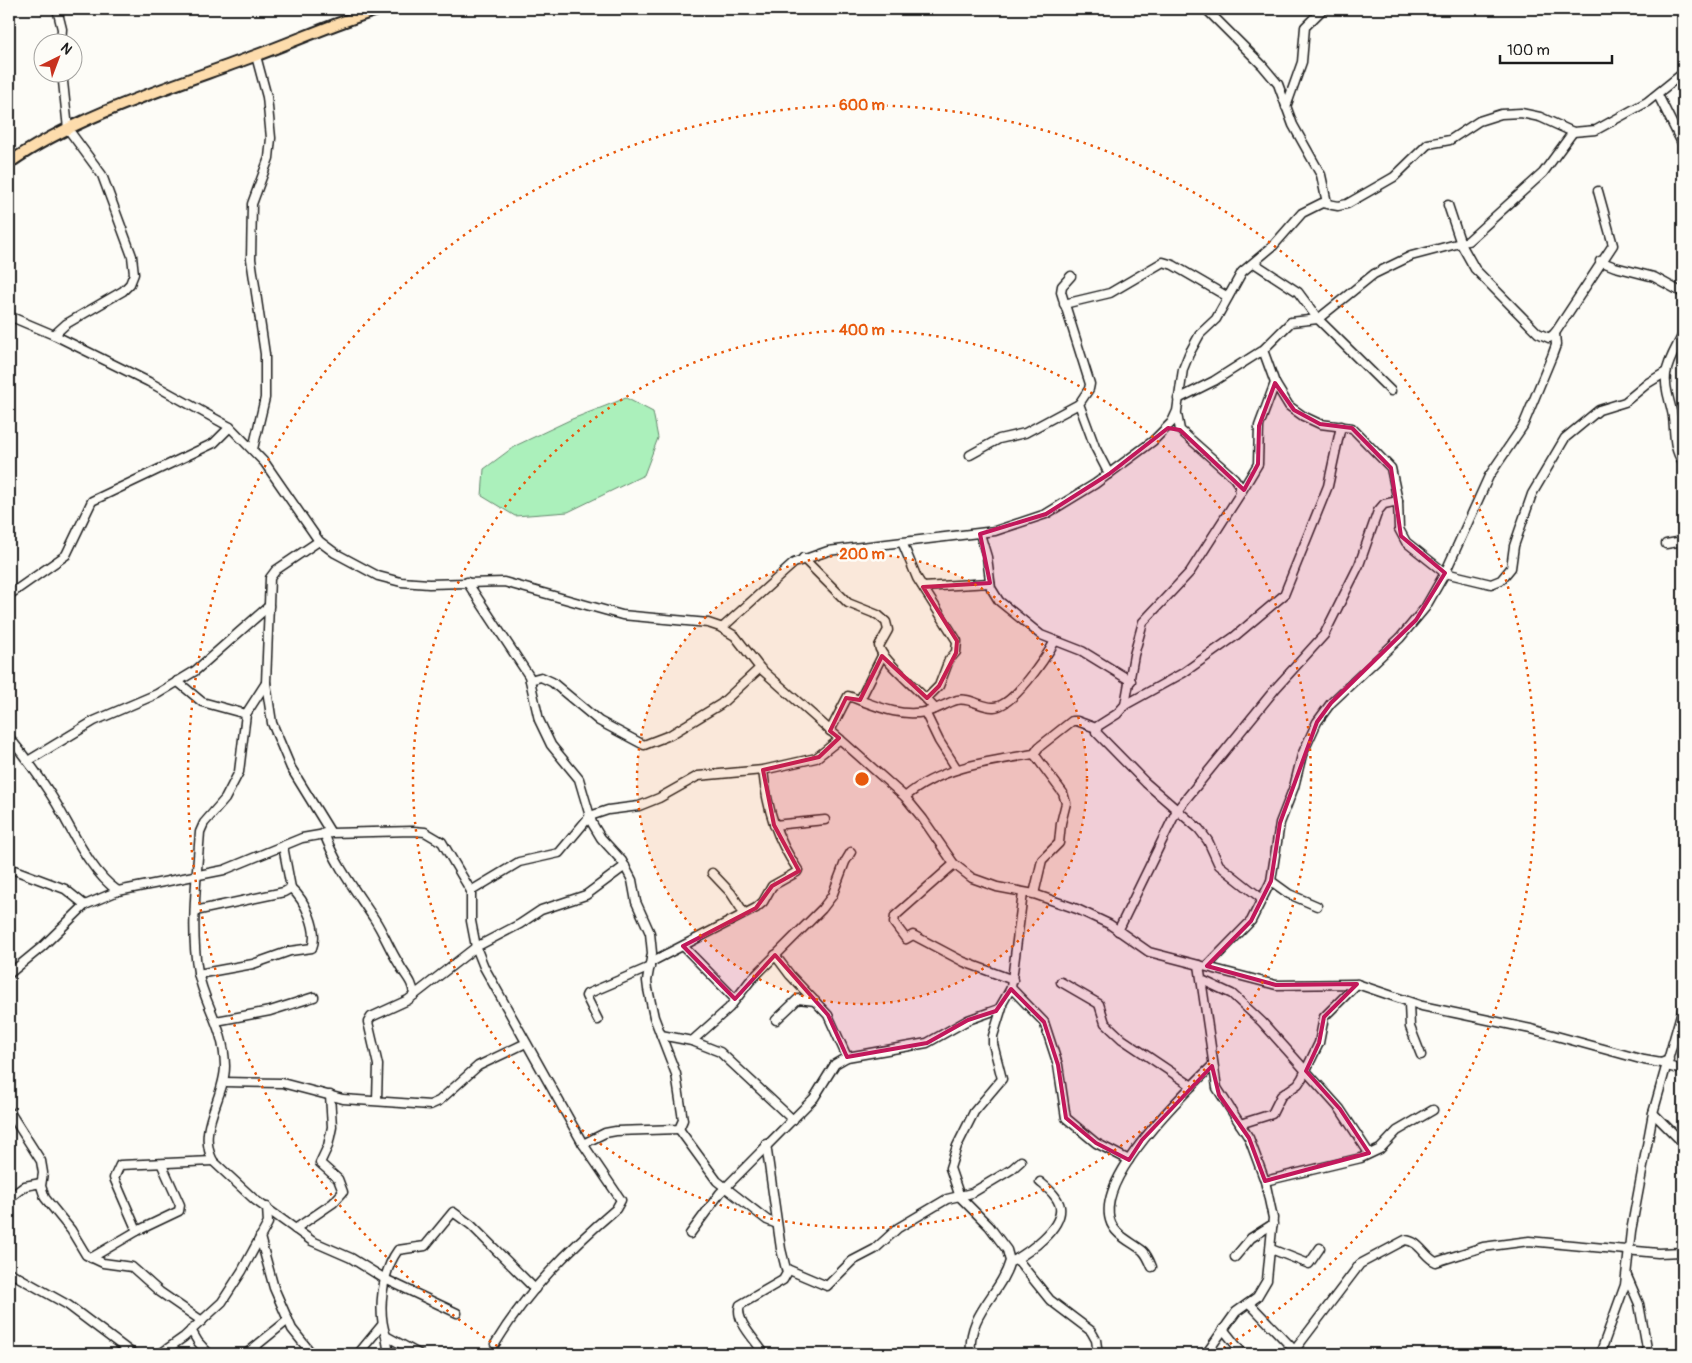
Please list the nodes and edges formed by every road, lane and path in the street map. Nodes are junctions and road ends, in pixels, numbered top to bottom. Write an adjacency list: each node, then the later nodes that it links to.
1 (57, 9): 5 (street)
2 (381, 9): 6 (main road)
3 (1206, 9): 10 (street)
4 (1323, 9): 10 (street)
5 (62, 32)
6 (256, 56): 11 (main road); 41 (street)
7 (1683, 72): 9 (street)
8 (63, 82): 11 (street)
9 (1658, 95): 12 (street); 13 (street)
10 (1286, 107): 16 (street)
11 (68, 130): 14 (main road); 29 (street)
12 (1573, 132): 16 (street); 18 (street)
13 (1683, 146)
14 (9, 163)
15 (1598, 191): 19 (street)
16 (1327, 203): 20 (street)
17 (1448, 205): 18 (street)
18 (1461, 244): 26 (street); 27 (street)
19 (1600, 261): 22 (street); 27 (street)
20 (1254, 263): 23 (street); 26 (street)
21 (1071, 276): 24 (street)
22 (1683, 293)
23 (1228, 297): 24 (street); 34 (street)
24 (1064, 304): 35 (street)
25 (9, 316): 29 (street)
26 (1318, 319): 30 (street); 33 (street)
27 (1555, 333): 53 (street)
28 (1683, 334): 31 (street)
29 (54, 335): 38 (street)
30 (1263, 350): 32 (street); 34 (street)
31 (1666, 372): 43 (street); 53 (street)
32 (1275, 383): 37 (street); 45 (street)
33 (1391, 391)
34 (1178, 399): 36 (street)
35 (1079, 404): 42 (street); 44 (street)
36 (1177, 411): 39 (street); 40 (street)
37 (1341, 426): 46 (street); 69 (street)
38 (230, 427): 41 (street); 57 (street)
39 (1168, 428): 40 (street); 44 (street)
40 (1180, 430): 45 (street)
41 (253, 449): 48 (street)
42 (970, 455)
43 (1683, 462)
44 (1109, 474): 47 (street)
45 (1240, 494): 64 (street)
46 (1398, 501): 53 (street); 82 (street)
47 (980, 534): 50 (street); 55 (street)
48 (319, 541): 54 (street); 58 (street)
49 (1683, 541): 51 (street)
50 (902, 542): 52 (street); 56 (street)
51 (1666, 544)
52 (803, 558): 59 (street); 61 (street)
53 (1445, 573): 94 (street)
54 (467, 582): 59 (street); 63 (street)
55 (990, 583): 56 (street); 60 (street)
56 (923, 587): 67 (street)
57 (9, 595)
58 (269, 606): 65 (street); 66 (street)
59 (722, 628): 62 (street)
60 (1055, 641): 64 (street); 70 (street)
61 (882, 656): 67 (street); 68 (street)
62 (760, 668): 63 (street); 74 (street)
63 (530, 680): 83 (street)
64 (1131, 681): 69 (street)
65 (177, 682): 72 (street); 78 (street)
66 (266, 683): 72 (street); 86 (street)
67 (927, 698): 70 (street)
68 (860, 700): 71 (street); 74 (street)
69 (1125, 705): 73 (street)
70 (935, 709): 71 (street)
71 (925, 712): 79 (street)
72 (246, 714): 93 (street)
73 (1096, 728): 77 (street); 82 (street)
74 (830, 731): 76 (street)
75 (9, 737): 78 (street)
76 (840, 739): 80 (street); 81 (street)
77 (1034, 754): 79 (street); 99 (street)
78 (28, 761): 96 (street)
79 (957, 769): 81 (street)
80 (763, 770): 83 (street); 85 (street)
81 (905, 797): 89 (street)
82 (1177, 810): 100 (street); 105 (street)
83 (590, 816): 90 (street); 97 (street)
84 (825, 820): 85 (street)
85 (774, 825): 104 (street)
86 (328, 833): 87 (street); 97 (street); 118 (street)
87 (283, 846): 93 (street); 95 (street)
88 (851, 852): 108 (street)
89 (954, 864): 98 (street); 113 (street)
90 (625, 866): 107 (street); 109 (street)
91 (9, 868): 101 (street)
92 (712, 873): 104 (street)
93 (196, 876): 96 (street); 103 (street)
94 (1271, 881): 100 (street); 102 (street)
95 (291, 888): 103 (street); 112 (street)
96 (118, 891): 101 (street)
97 (471, 891): 107 (street)
98 (1023, 893): 99 (street); 113 (street)
99 (1034, 894): 105 (street)
100 (1262, 899): 110 (street)
101 (85, 905): 111 (street)
102 (1317, 906)
103 (196, 911): 112 (street)
104 (744, 913): 106 (street)
105 (1118, 931): 110 (street)
106 (683, 946): 109 (street); 120 (street)
107 (476, 947): 118 (street); 130 (street)
108 (775, 955): 120 (street); 121 (street)
109 (651, 964): 125 (street); 128 (street)
110 (1203, 966): 114 (street); 116 (street)
111 (9, 974)
112 (198, 974): 127 (street)
113 (1013, 980): 117 (street)
114 (1202, 980): 134 (street); 136 (street)
115 (1061, 982): 138 (street)
116 (1357, 984): 122 (street); 136 (street)
117 (1011, 988): 123 (street); 151 (street)
118 (414, 995): 140 (street)
119 (314, 997): 127 (street)
120 (735, 999): 129 (street)
121 (815, 1001): 126 (street); 132 (street)
122 (1408, 1003): 131 (street); 133 (street)
123 (1003, 1005): 132 (street); 159 (street)
124 (1683, 1006): 133 (street)
125 (598, 1020)
126 (776, 1020)
127 (216, 1021): 137 (street)
128 (661, 1035): 129 (street); 146 (street)
129 (692, 1041): 144 (street)
130 (526, 1043): 140 (street); 148 (street)
131 (1421, 1055)
132 (847, 1058): 144 (street)
133 (1668, 1063): 135 (street); 143 (street)
134 (1212, 1066): 138 (street); 145 (street)
135 (1683, 1070)
136 (1306, 1071): 145 (street); 150 (street)
137 (224, 1082): 139 (street); 152 (street)
138 (1192, 1086): 151 (street)
139 (330, 1095): 140 (street); 164 (street)
140 (377, 1100)
141 (1433, 1110): 150 (street)
142 (9, 1112): 157 (street)
143 (1653, 1113): 147 (street); 170 (street)
144 (793, 1120): 149 (street)
145 (1240, 1124): 155 (street)
146 (679, 1129): 148 (street); 158 (street)
147 (1683, 1143)
148 (583, 1144): 181 (street)
149 (766, 1144): 158 (street); 162 (street)
150 (1370, 1154): 155 (street)
151 (1129, 1160): 176 (street)
152 (213, 1161): 154 (street); 161 (street)
153 (1021, 1161): 159 (street)
154 (162, 1165): 165 (street); 165 (street)
155 (1265, 1181): 163 (street)
156 (1040, 1182): 174 (street)
157 (40, 1183): 160 (street); 173 (street)
158 (725, 1188): 162 (street); 166 (street)
159 (960, 1197): 175 (street); 177 (street)
160 (9, 1198)
161 (267, 1208): 164 (street); 167 (street)
162 (777, 1224): 177 (street)
163 (1273, 1224): 169 (street); 172 (street)
164 (294, 1228): 180 (street)
165 (137, 1231): 173 (street)
166 (690, 1234)
167 (260, 1237): 184 (street); 185 (street)
168 (1320, 1248): 169 (street)
169 (1271, 1249): 182 (street)
170 (1630, 1249): 171 (street); 179 (street); 191 (street)
171 (1683, 1252)
172 (1235, 1257)
173 (90, 1258): 185 (street)
174 (1017, 1259): 175 (street); 202 (street)
175 (1010, 1263): 201 (street)
176 (1152, 1267)
177 (787, 1269): 192 (street)
178 (9, 1272): 193 (street)
179 (1627, 1276): 205 (street); 206 (street)
180 (385, 1279): 181 (street); 183 (street); 186 (street)
181 (535, 1289): 190 (street)
182 (1250, 1304): 187 (street); 191 (street)
183 (457, 1313)
184 (288, 1320): 196 (street); 197 (street)
185 (202, 1321): 188 (street)
186 (382, 1324): 189 (street); 198 (street)
187 (1223, 1329): 203 (street); 204 (street)
188 (191, 1330): 194 (street); 195 (street)
189 (386, 1336): 199 (street); 200 (street)
190 (495, 1344)
191 (1296, 1352)
192 (762, 1353)
193 (133, 1354)
194 (160, 1354)
195 (209, 1354)
196 (246, 1354)
197 (312, 1354)
198 (358, 1354)
199 (389, 1354)
200 (419, 1354)
201 (971, 1354)
202 (1098, 1354)
203 (1206, 1354)
204 (1243, 1354)
205 (1600, 1354)
206 (1648, 1354)

